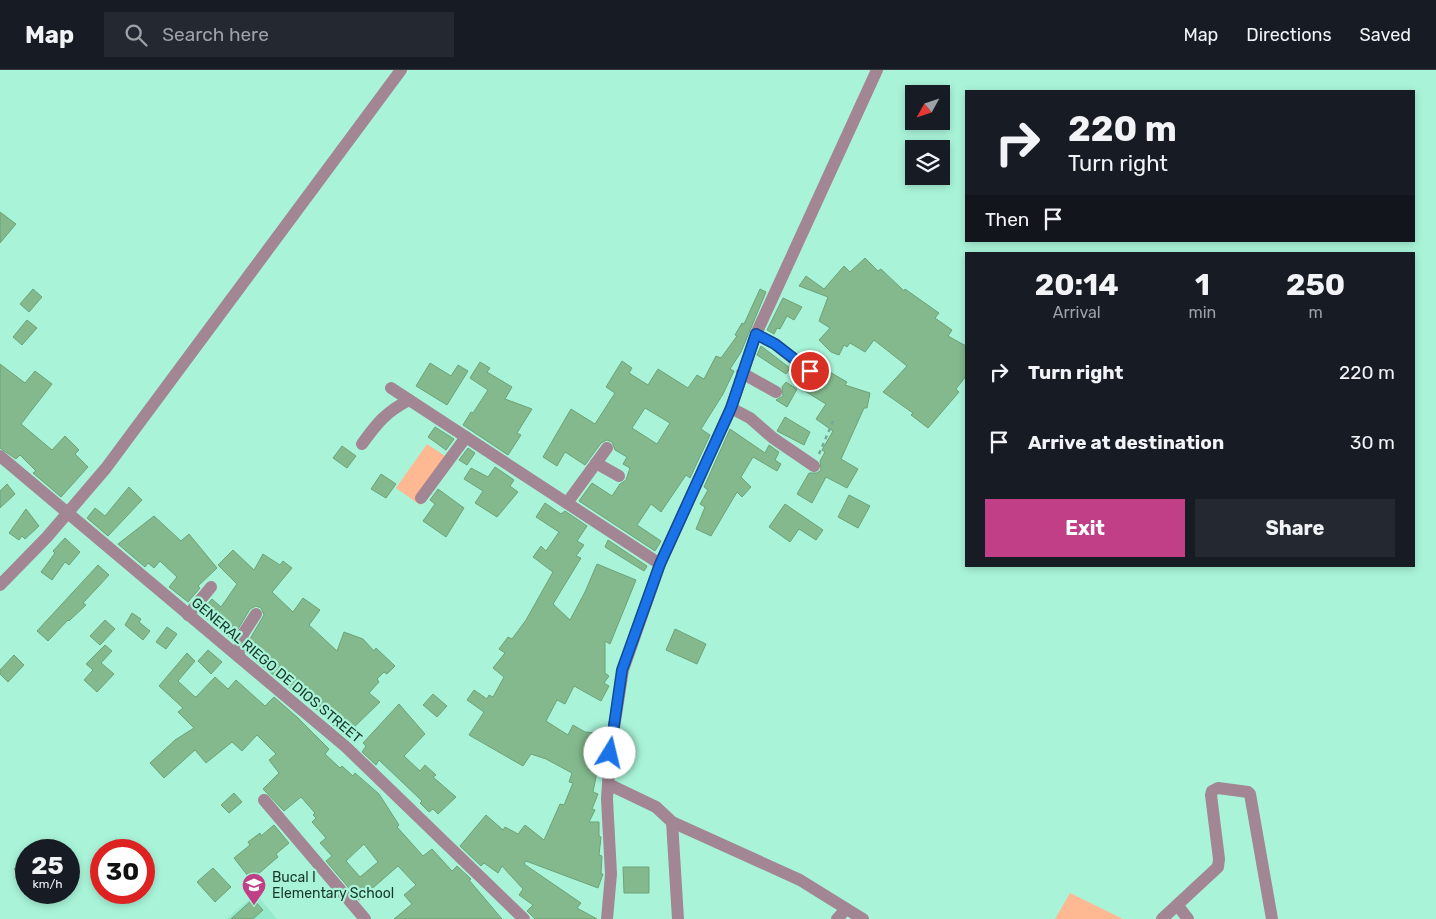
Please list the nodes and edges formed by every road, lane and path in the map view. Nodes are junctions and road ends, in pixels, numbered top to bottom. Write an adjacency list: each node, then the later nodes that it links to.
1 (401, 70): 20 (street)
2 (877, 70): 3 (street)
3 (756, 334): 4 (street); 5 (street)
4 (810, 371)
5 (742, 373): 7 (street); 9 (street)
6 (391, 388): 8 (street)
7 (776, 392)
8 (409, 400): 11 (street); 12 (street)
9 (731, 408): 16 (street); 21 (street)
10 (834, 419): 16 (path)
11 (466, 437): 18 (street); 19 (street)
12 (362, 444)
13 (607, 448): 15 (street)
14 (0, 456): 20 (street, GENERAL RIEGO DE DIOS STREET)
15 (596, 462): 17 (street); 19 (street)
16 (814, 466)
17 (619, 476)
18 (420, 498)
19 (567, 503): 21 (street)
20 (68, 514): 22 (street); 24 (street, GENERAL RIEGO DE DIOS STREET)
21 (660, 564): 27 (street)
22 (0, 585)
23 (211, 588): 24 (street)
24 (188, 614): 26 (street, GENERAL RIEGO DE DIOS STREET)
25 (256, 614): 26 (street)
26 (238, 656): 33 (street, GENERAL RIEGO DE DIOS STREET)
27 (608, 784): 29 (street); 34 (street)
28 (264, 800): 32 (street)
29 (672, 822): 31 (street); 35 (street)
30 (1178, 906): 38 (street); 39 (street); 40 (street)
31 (846, 909): 36 (street); 37 (street)
32 (362, 918)
33 (524, 919)
34 (607, 919)
35 (678, 919)
36 (837, 919)
37 (863, 919)
38 (1162, 919)
39 (1188, 919)
40 (1272, 919)

